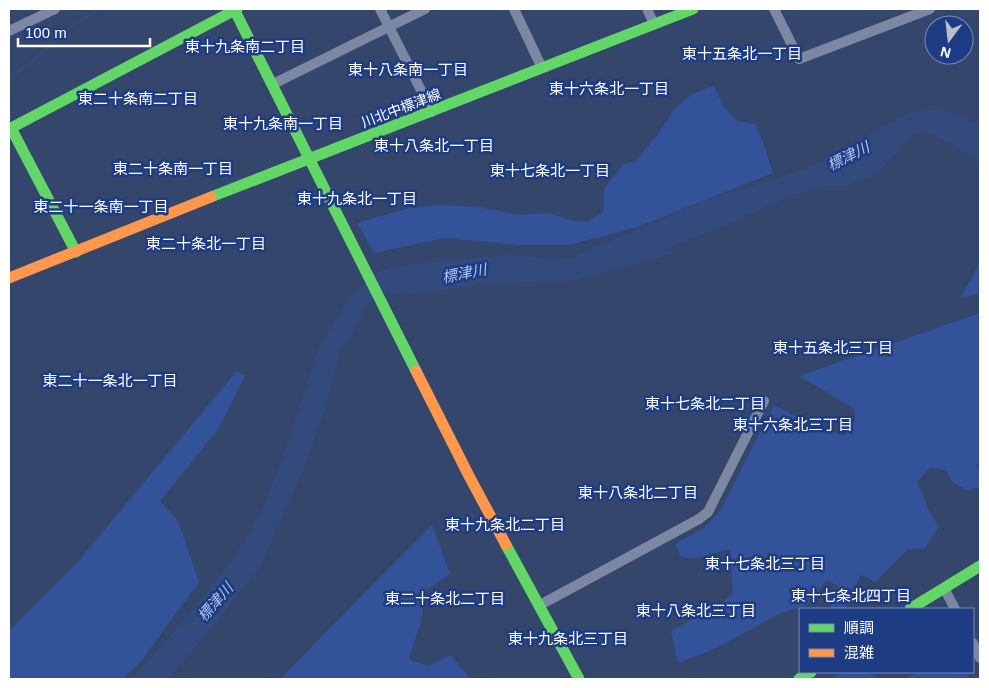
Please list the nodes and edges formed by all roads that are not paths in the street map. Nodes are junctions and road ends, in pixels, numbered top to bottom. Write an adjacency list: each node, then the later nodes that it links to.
1 (55, 9): 12 (street)
2 (235, 9): 14 (street); 17 (street)
3 (380, 9): 11 (street)
4 (425, 9): 11 (street)
5 (514, 9): 13 (street)
6 (646, 9): 10 (street)
7 (693, 9): 10 (street, 川北中標津線)
8 (774, 9): 9 (street)
9 (930, 9)
10 (654, 24): 13 (street, 川北中標津線)
11 (389, 27): 14 (street); 15 (street)
12 (9, 31)
13 (542, 68): 15 (street, 川北中標津線)
14 (273, 84): 16 (street)
15 (432, 112): 16 (street, 川北中標津線)
16 (310, 159): 17 (street, 川北中標津線); 22 (street)
17 (76, 252): 18 (street, 川北中標津線)
18 (9, 278)
19 (764, 401): 22 (street)
20 (980, 566): 21 (street)
21 (944, 588): 23 (street); 24 (street)
22 (540, 605): 27 (street)
23 (912, 608)
24 (954, 608)
25 (974, 645): 26 (street)
26 (980, 658)
27 (579, 679)

